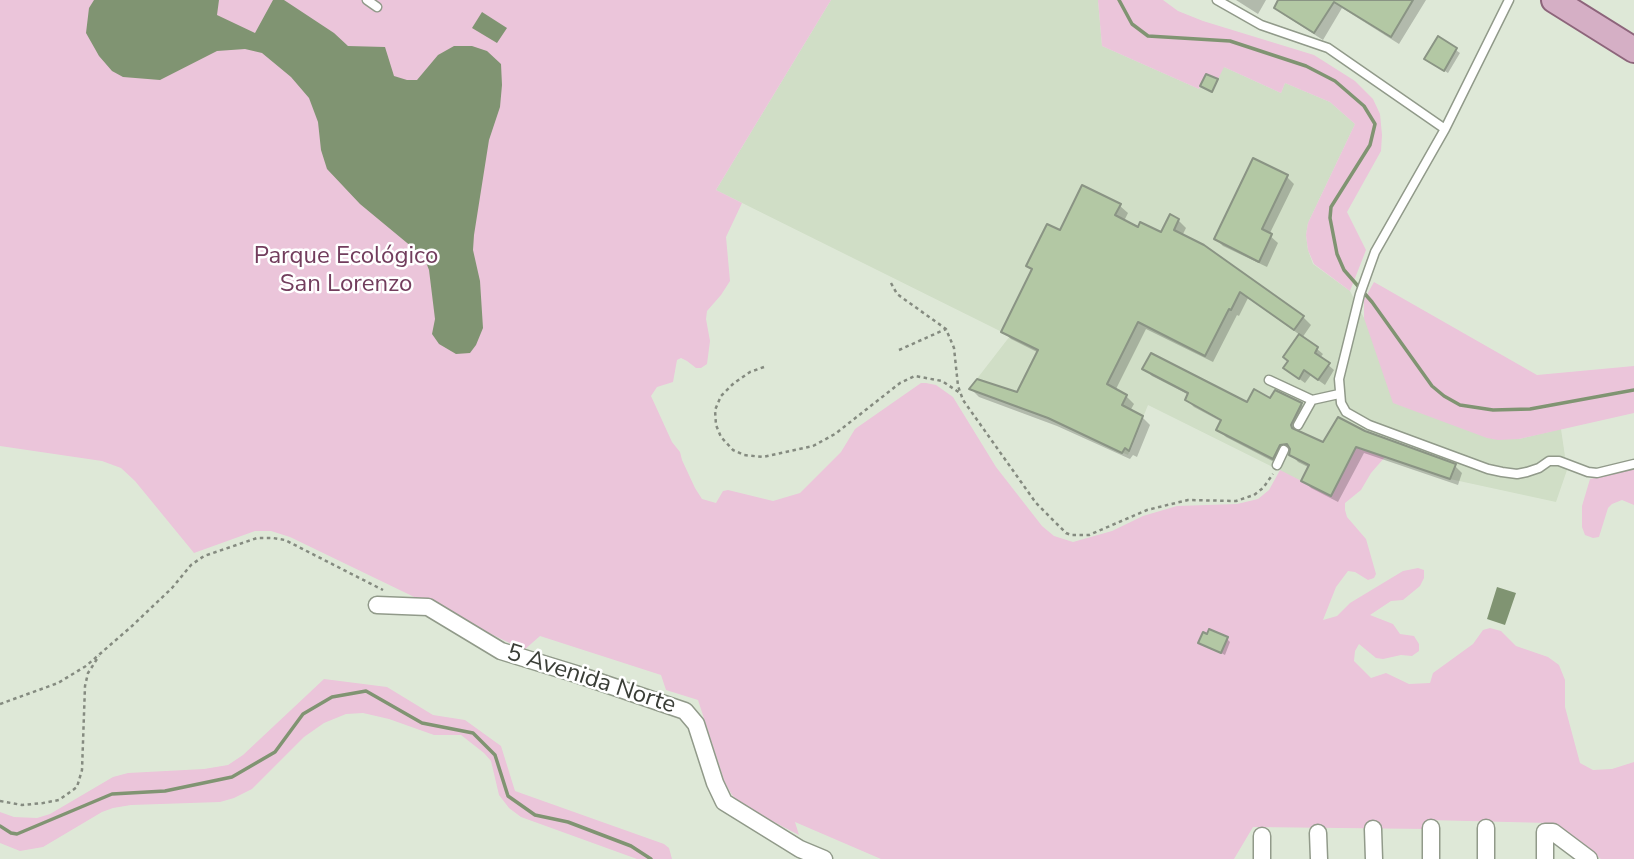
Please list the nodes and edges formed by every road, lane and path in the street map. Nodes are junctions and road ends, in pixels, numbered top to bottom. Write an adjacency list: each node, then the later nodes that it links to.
1 (367, 0): 5 (lane)
2 (1217, 0): 7 (lane)
3 (1509, 0): 7 (lane)
4 (1554, 0): 6 (main road)
5 (377, 7)
6 (1634, 50)
7 (1445, 129): 14 (lane)
8 (891, 283): 9 (path)
9 (946, 329): 10 (path); 13 (path)
10 (900, 350)
11 (764, 367): 13 (path)
12 (1269, 380): 15 (lane)
13 (960, 393): 19 (path)
14 (1339, 394): 15 (lane); 18 (lane)
15 (1312, 400): 16 (lane)
16 (1298, 425)
17 (1284, 450): 19 (lane)
18 (1634, 464)
19 (1277, 465)
20 (377, 605): 21 (street, 5 Avenida Norte)
21 (414, 606): 22 (path); 30 (street, 5 Avenida Norte)
22 (100, 653): 23 (path); 24 (path)
23 (0, 704)
24 (0, 801)
25 (1431, 828): 34 (street)
26 (1486, 828): 35 (street)
27 (1373, 829): 33 (street)
28 (1318, 833): 32 (street)
29 (1262, 836): 31 (street)
30 (824, 859)
31 (1262, 859)
32 (1319, 859)
33 (1374, 859)
34 (1431, 859)
35 (1486, 859)
36 (1545, 859): 37 (street)
37 (1589, 859)

